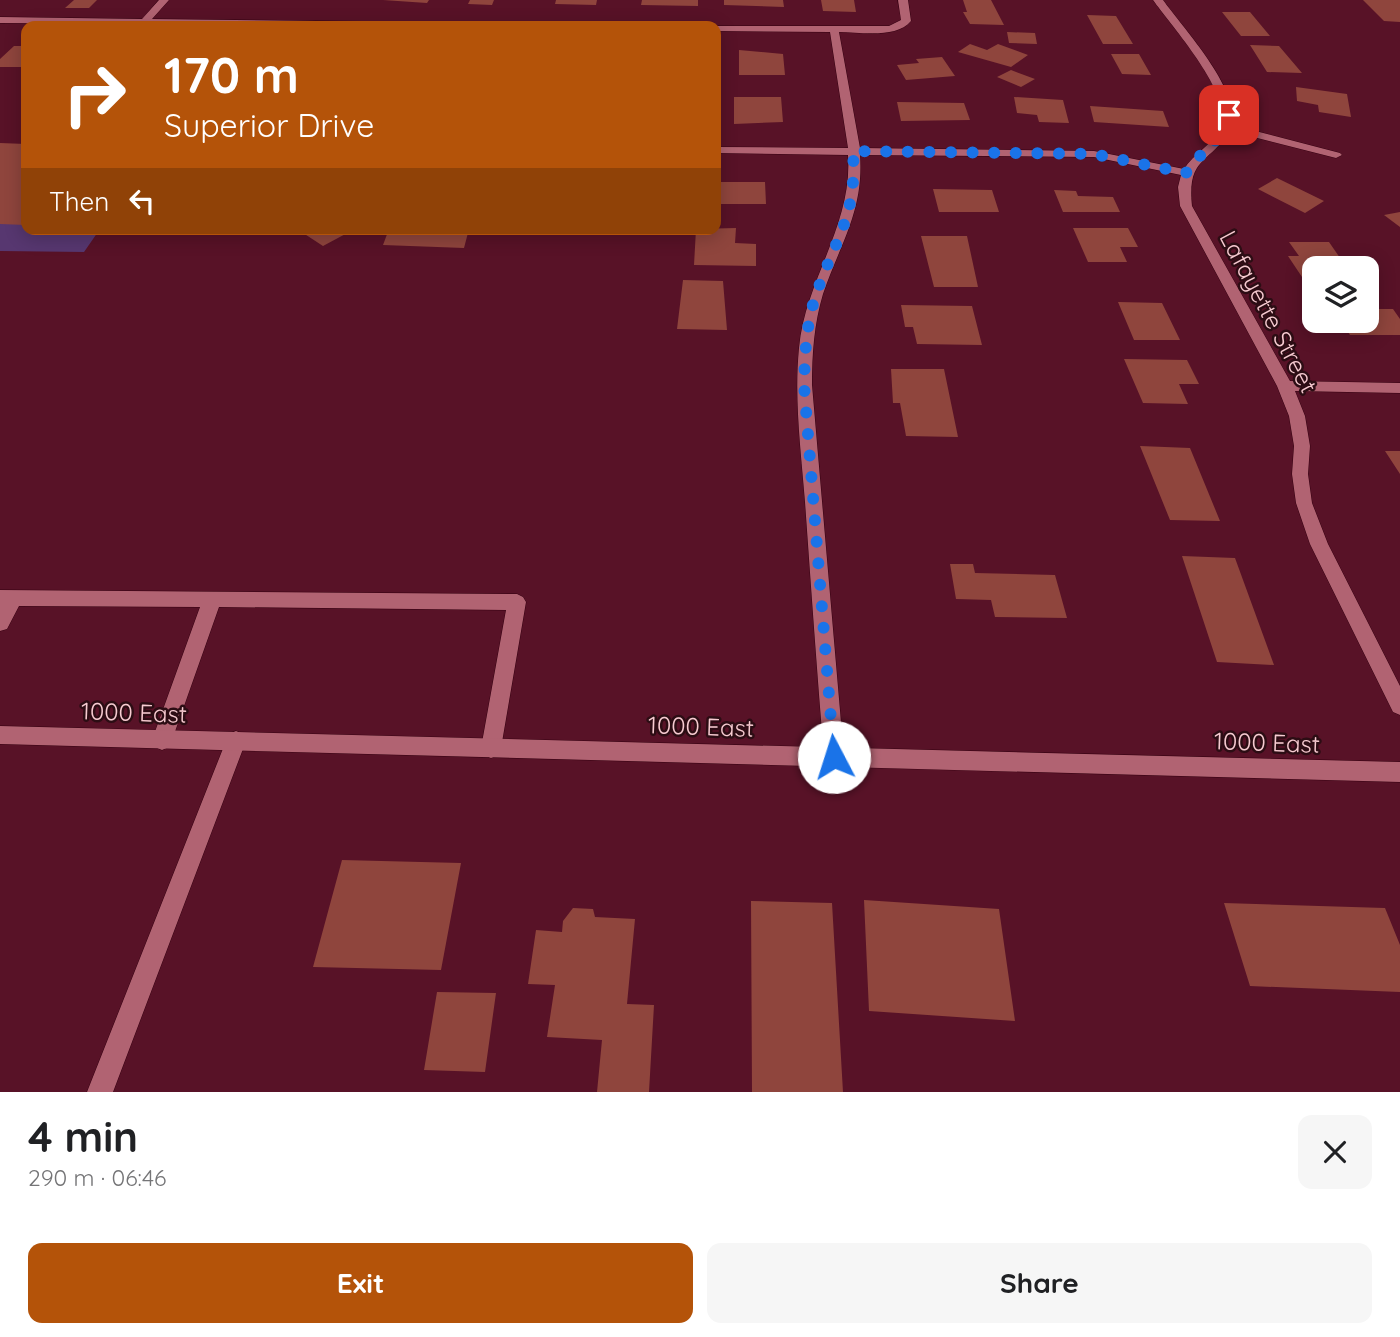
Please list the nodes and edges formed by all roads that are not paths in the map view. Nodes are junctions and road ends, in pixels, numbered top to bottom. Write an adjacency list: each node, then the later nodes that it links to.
1 (164, 0): 6 (street)
2 (903, 0): 8 (street)
3 (1158, 0): 9 (street)
4 (0, 20): 5 (street)
5 (48, 21)
6 (145, 21)
7 (721, 28): 8 (street)
8 (834, 29): 11 (street)
9 (1226, 127): 12 (street); 13 (street)
10 (721, 150): 11 (street)
11 (853, 151): 13 (street); 24 (street)
12 (1336, 155)
13 (1186, 173): 14 (street, Lafayette Street)
14 (1285, 386): 15 (street); 19 (street, Lafayette Street)
15 (1400, 388)
16 (7, 598): 17 (street); 18 (street)
17 (212, 600): 21 (street); 23 (street)
18 (0, 623)
19 (1400, 706)
20 (0, 735): 21 (street, 1000 East)
21 (162, 740): 22 (street, 1000 East)
22 (236, 741): 23 (street, 1000 East); 26 (street)
23 (491, 748): 24 (street, 1000 East)
24 (834, 757): 25 (street, 1000 East)
25 (1400, 772)
26 (100, 1092)

